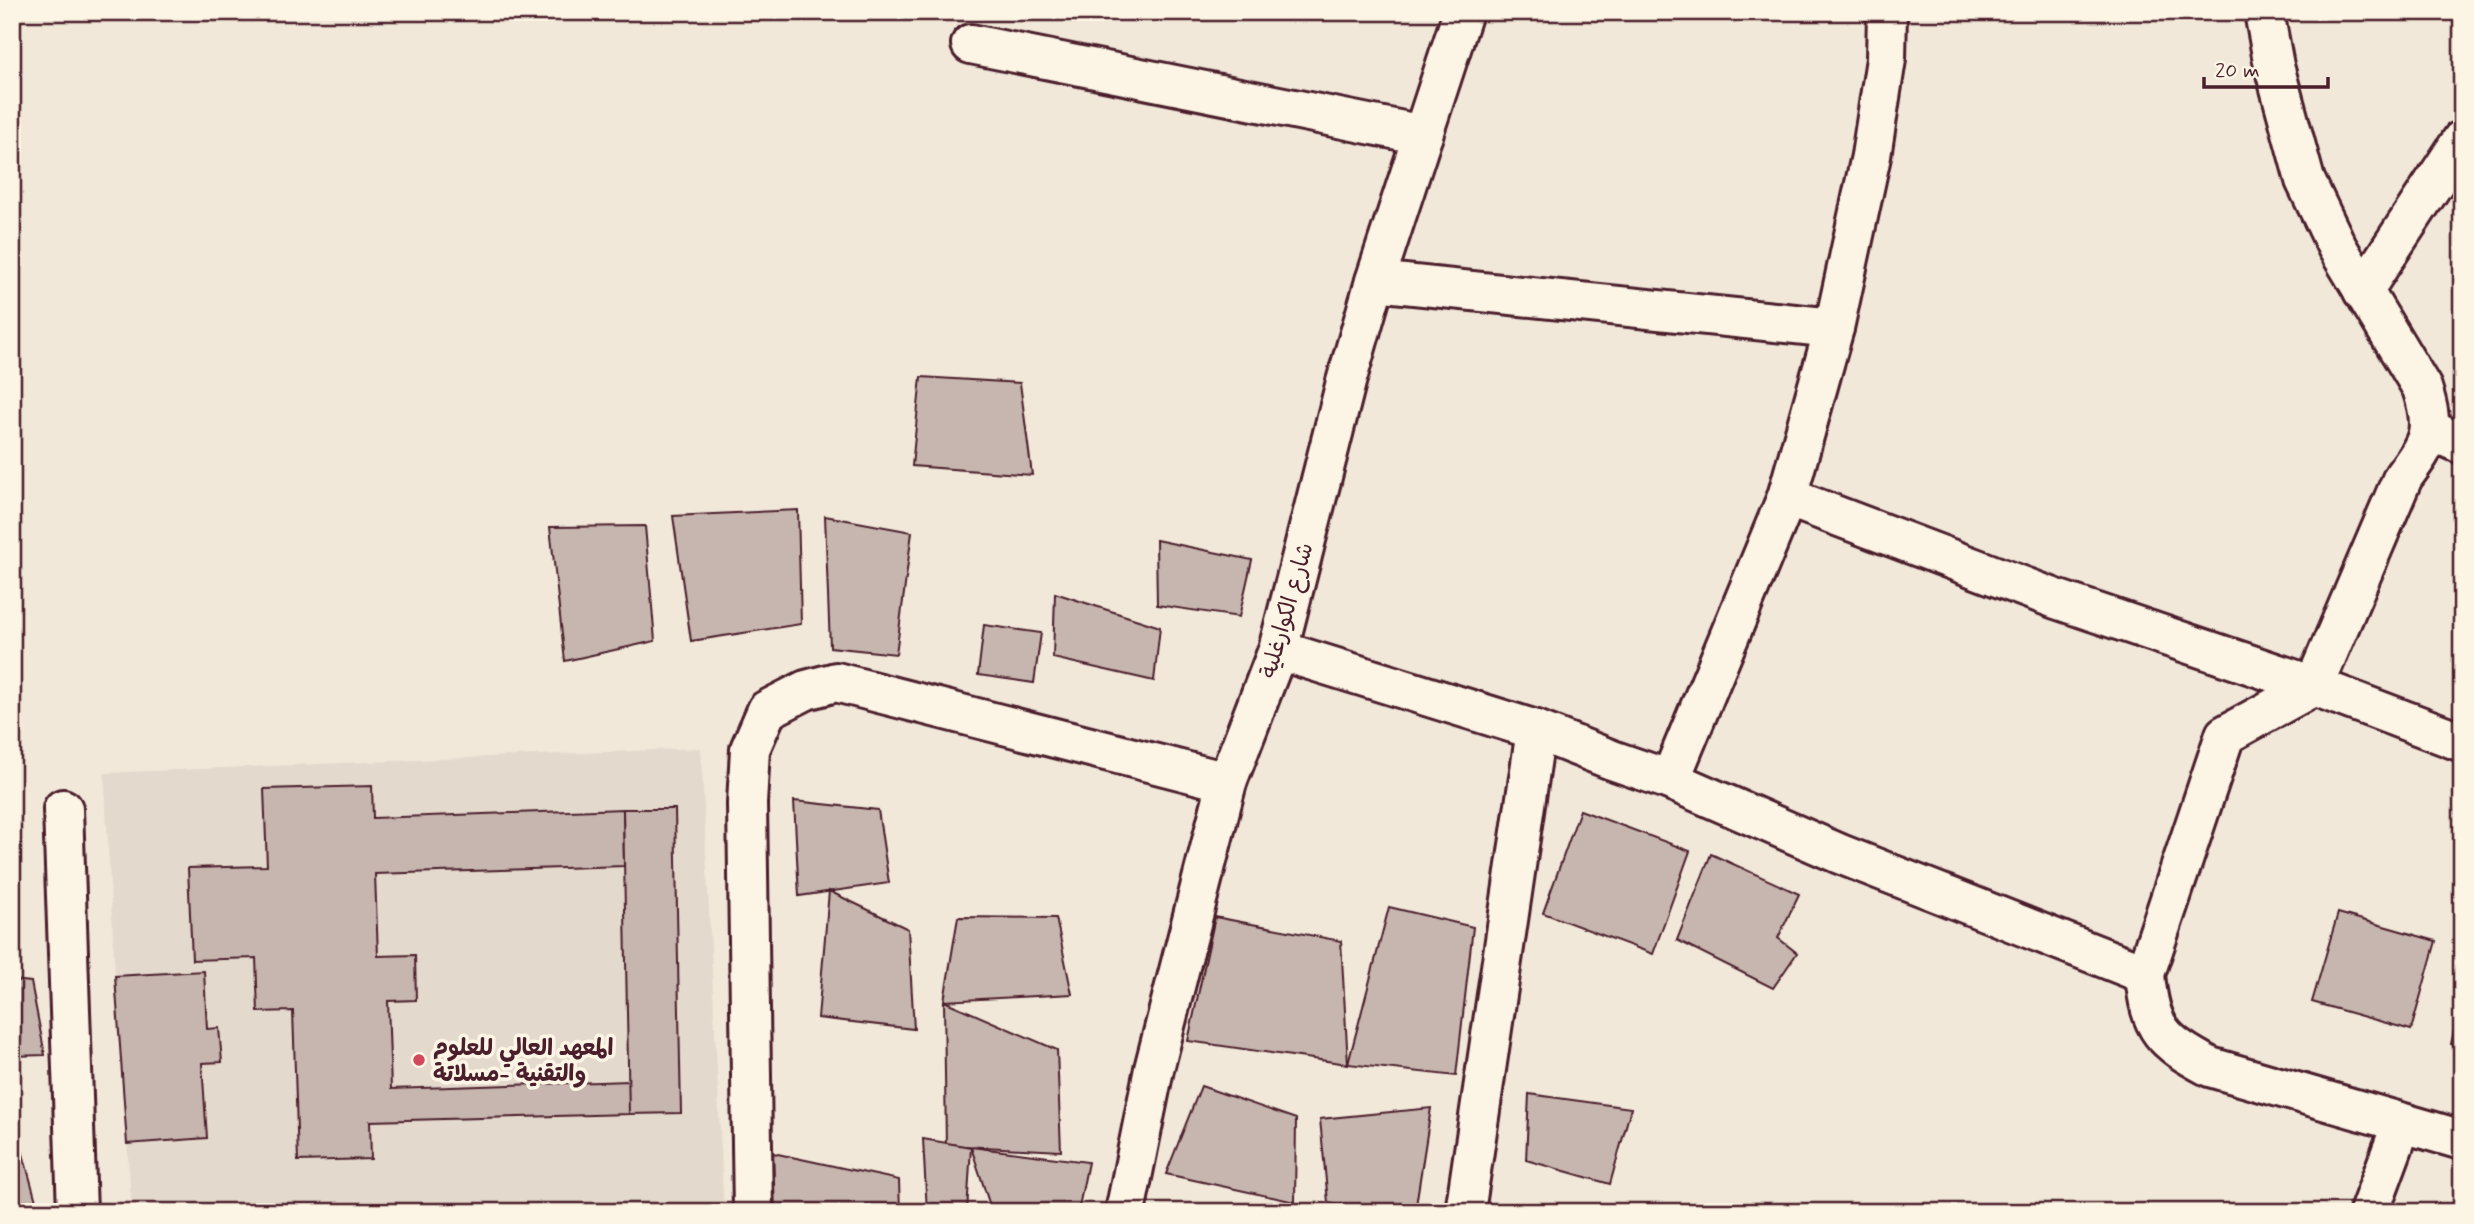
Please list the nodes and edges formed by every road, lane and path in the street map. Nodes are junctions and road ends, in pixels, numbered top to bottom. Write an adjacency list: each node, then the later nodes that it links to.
1 (1463, 12): 5 (street, شارع الكوارغلية)
2 (1887, 12): 9 (street)
3 (2264, 12): 8 (street)
4 (971, 44): 5 (street)
5 (1423, 135): 7 (street, شارع الكوارغلية)
6 (2462, 139): 8 (street)
7 (1376, 281): 9 (street); 12 (street, شارع الكوارغلية)
8 (2364, 291): 10 (street)
9 (1834, 328): 11 (street)
10 (2446, 437): 13 (street)
11 (1787, 497): 13 (street); 16 (street)
12 (1278, 650): 14 (street); 17 (street, شارع الكوارغلية)
13 (2314, 686): 15 (street); 19 (street)
14 (1536, 730): 16 (street); 25 (street)
15 (2462, 742)
16 (1670, 780): 19 (street)
17 (1227, 782): 23 (street); 24 (street, شارع الكوارغلية)
18 (63, 808): 22 (street)
19 (2145, 974): 20 (street)
20 (2402, 1123): 21 (street); 26 (street)
21 (2462, 1140)
22 (77, 1212)
23 (753, 1212)
24 (1125, 1212)
25 (1465, 1212)
26 (2369, 1212)

